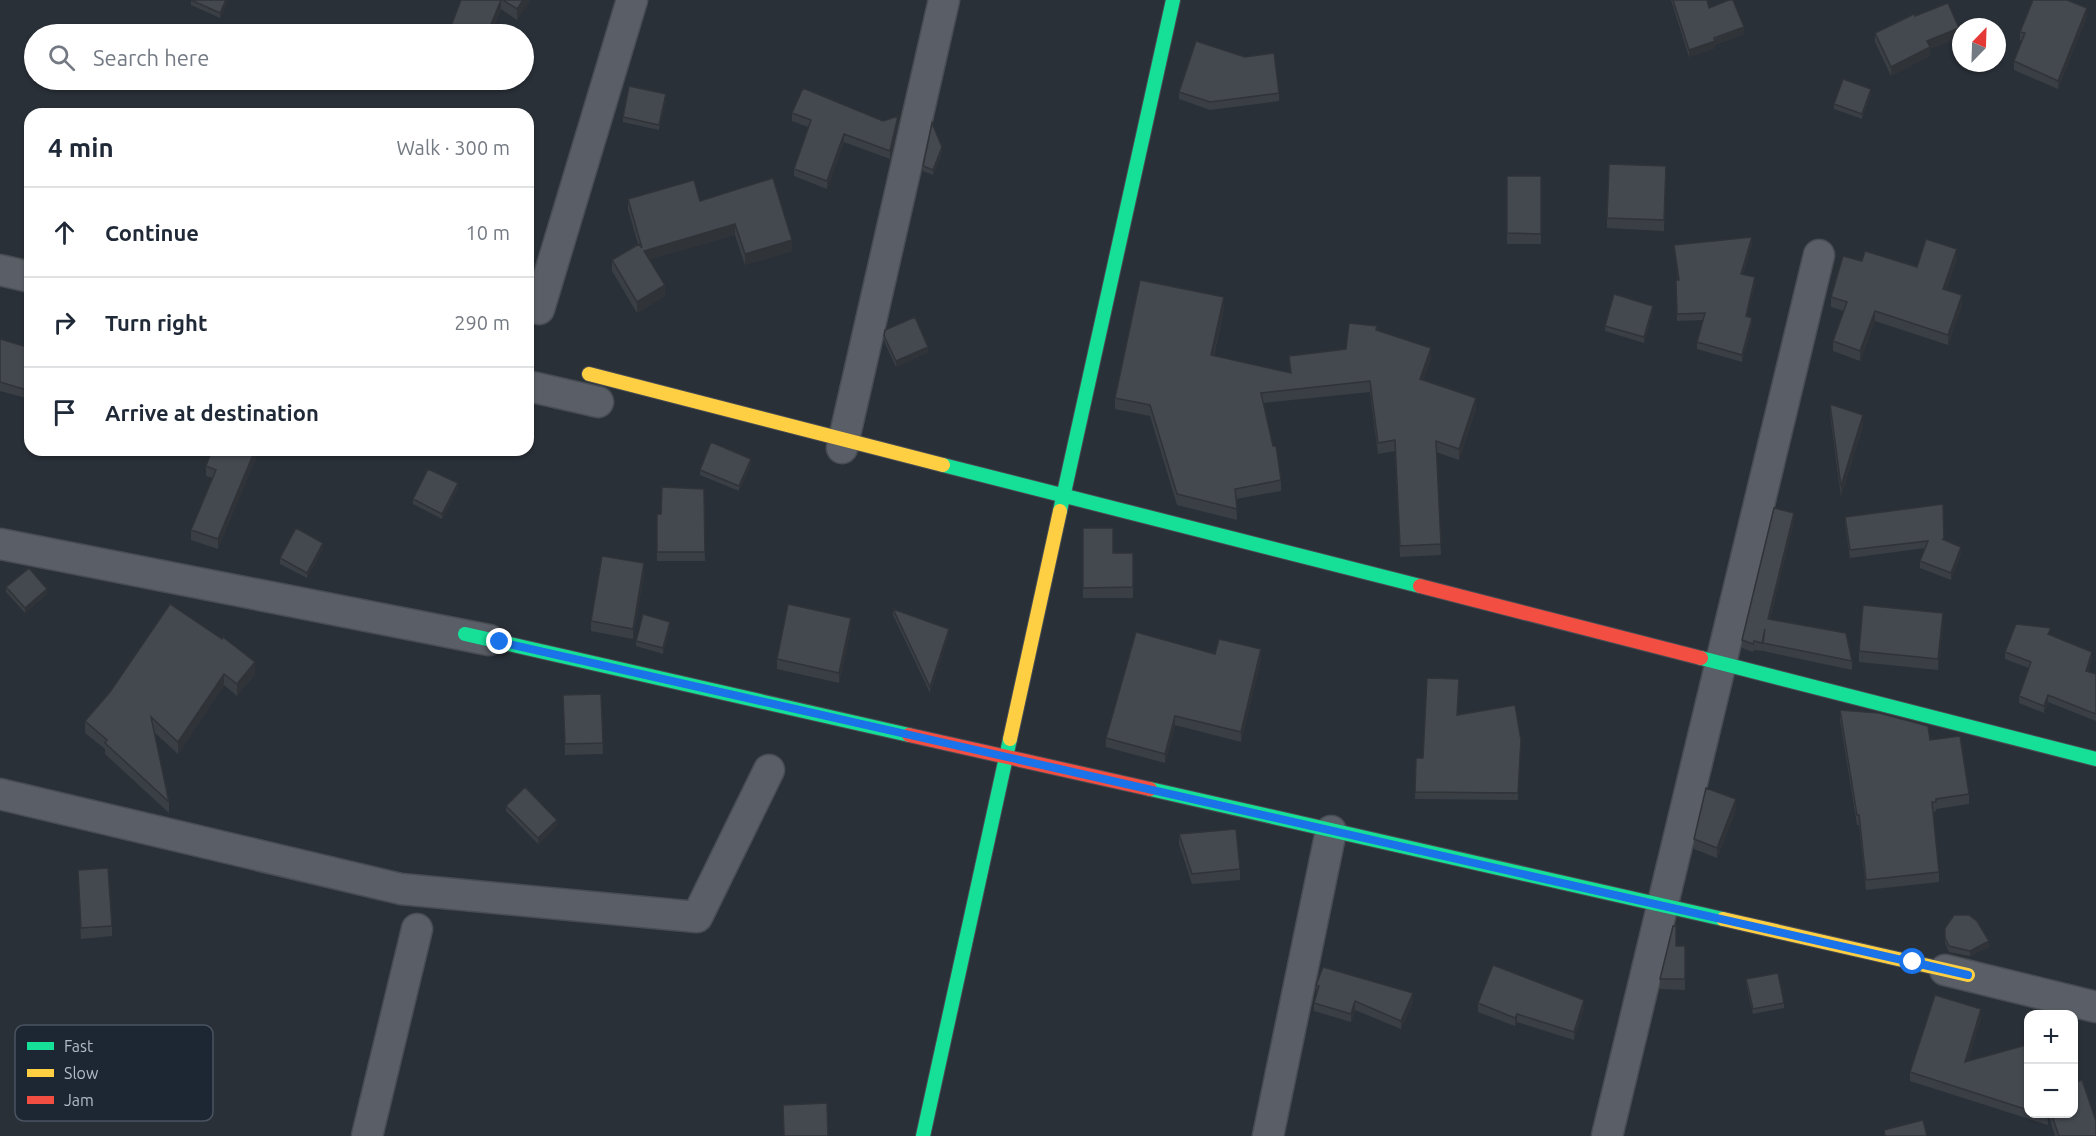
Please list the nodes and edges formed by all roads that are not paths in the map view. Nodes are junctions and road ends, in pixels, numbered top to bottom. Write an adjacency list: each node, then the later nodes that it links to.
1 (632, 0): 7 (street)
2 (944, 0): 10 (street)
3 (1173, 0): 23 (street)
4 (1819, 255): 25 (street)
5 (0, 270): 6 (street)
6 (24, 276)
7 (539, 309)
8 (534, 386): 9 (street)
9 (593, 388): 14 (street)
10 (842, 448)
11 (0, 544): 13 (street)
12 (465, 634): 13 (street)
13 (500, 642): 17 (street)
14 (2096, 759)
15 (769, 770): 16 (street)
16 (0, 794)
17 (1331, 831): 20 (street); 24 (street)
18 (417, 929): 22 (street)
19 (1913, 962): 20 (street)
20 (1968, 975): 21 (street)
21 (2096, 1007)
22 (367, 1136)
23 (923, 1136)
24 (1268, 1136)
25 (1607, 1136)

